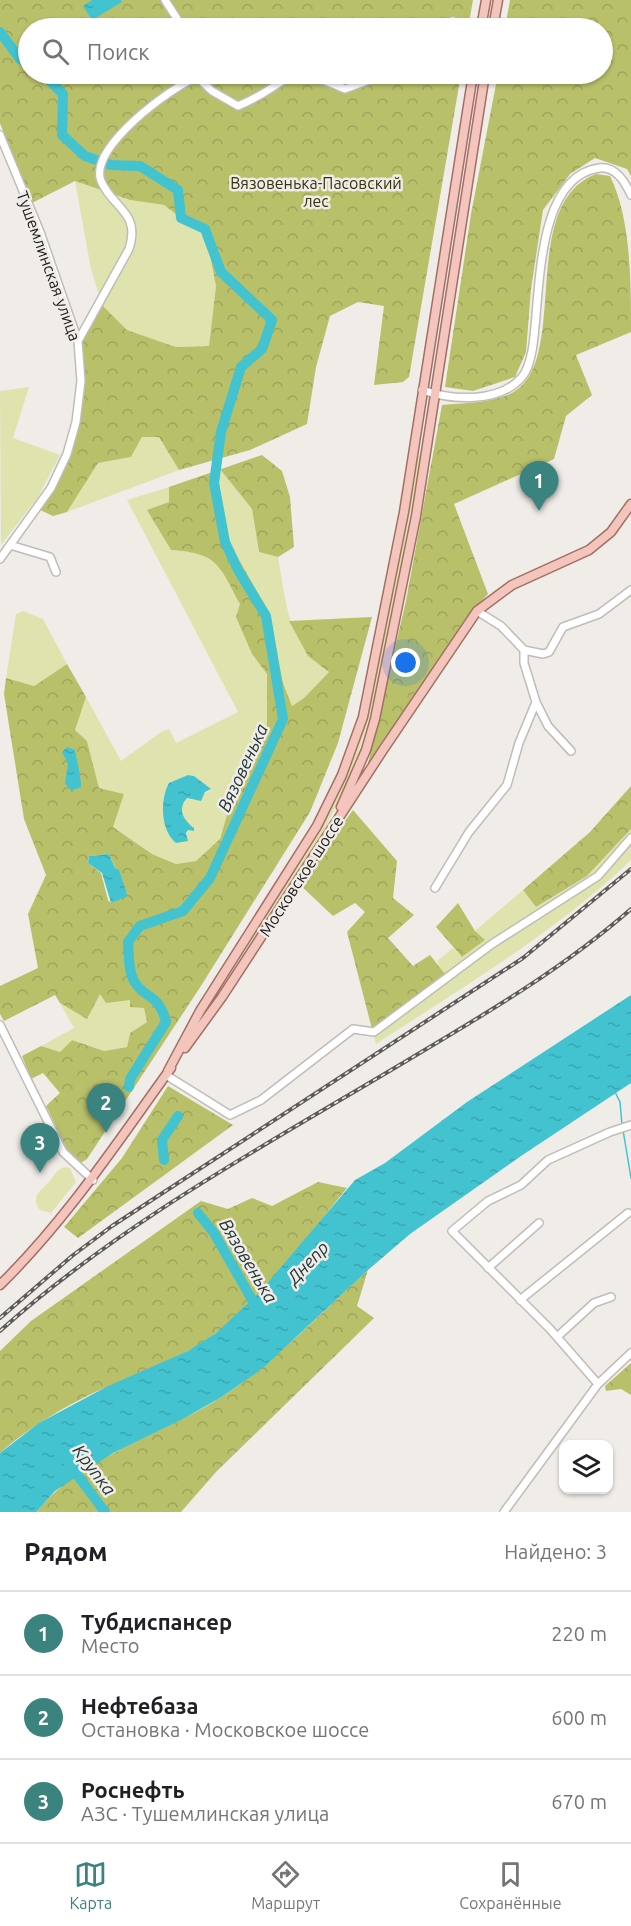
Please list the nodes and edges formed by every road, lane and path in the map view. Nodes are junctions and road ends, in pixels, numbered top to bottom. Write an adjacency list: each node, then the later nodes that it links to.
1 (165, 0): 4 (street)
2 (486, 0): 5 (main road)
3 (498, 0): 6 (main road)
4 (177, 18)
5 (483, 18)
6 (495, 18)
7 (181, 84): 16 (street)
8 (205, 84): 9 (street)
9 (275, 84)
10 (333, 84): 11 (street)
11 (359, 84)
12 (471, 84): 17 (main road)
13 (483, 84): 18 (main road)
14 (0, 135): 16 (street, Тушемлинская улица)
15 (631, 195): 18 (street)
16 (78, 341): 20 (street, Тушемлинская улица)
17 (422, 390): 18 (street); 32 (main road)
18 (434, 394): 29 (main road)
19 (631, 504): 24 (main road, Московское шоссе)
20 (10, 545): 21 (street, Тушемлинская улица); 22 (street)
21 (0, 559)
22 (56, 572)
23 (631, 590): 25 (street)
24 (477, 611): 25 (street); 29 (main road, Московское шоссе)
25 (524, 650): 26 (street)
26 (536, 702): 27 (street); 30 (street)
27 (571, 751)
28 (631, 838): 32 (street)
29 (323, 843): 32 (main road, Московское шоссе)
30 (435, 888)
31 (0, 1025): 34 (street)
32 (167, 1073): 34 (main road, Московское шоссе)
33 (631, 1125): 37 (street)
34 (93, 1180): 38 (main road, Московское шоссе)
35 (628, 1212): 40 (street)
36 (539, 1223): 37 (street)
37 (488, 1268): 40 (street)
38 (0, 1285)
39 (611, 1297): 41 (street)
40 (520, 1300): 41 (street)
41 (557, 1337): 43 (street)
42 (631, 1353): 43 (street)
43 (598, 1384): 44 (street)
44 (504, 1512)

